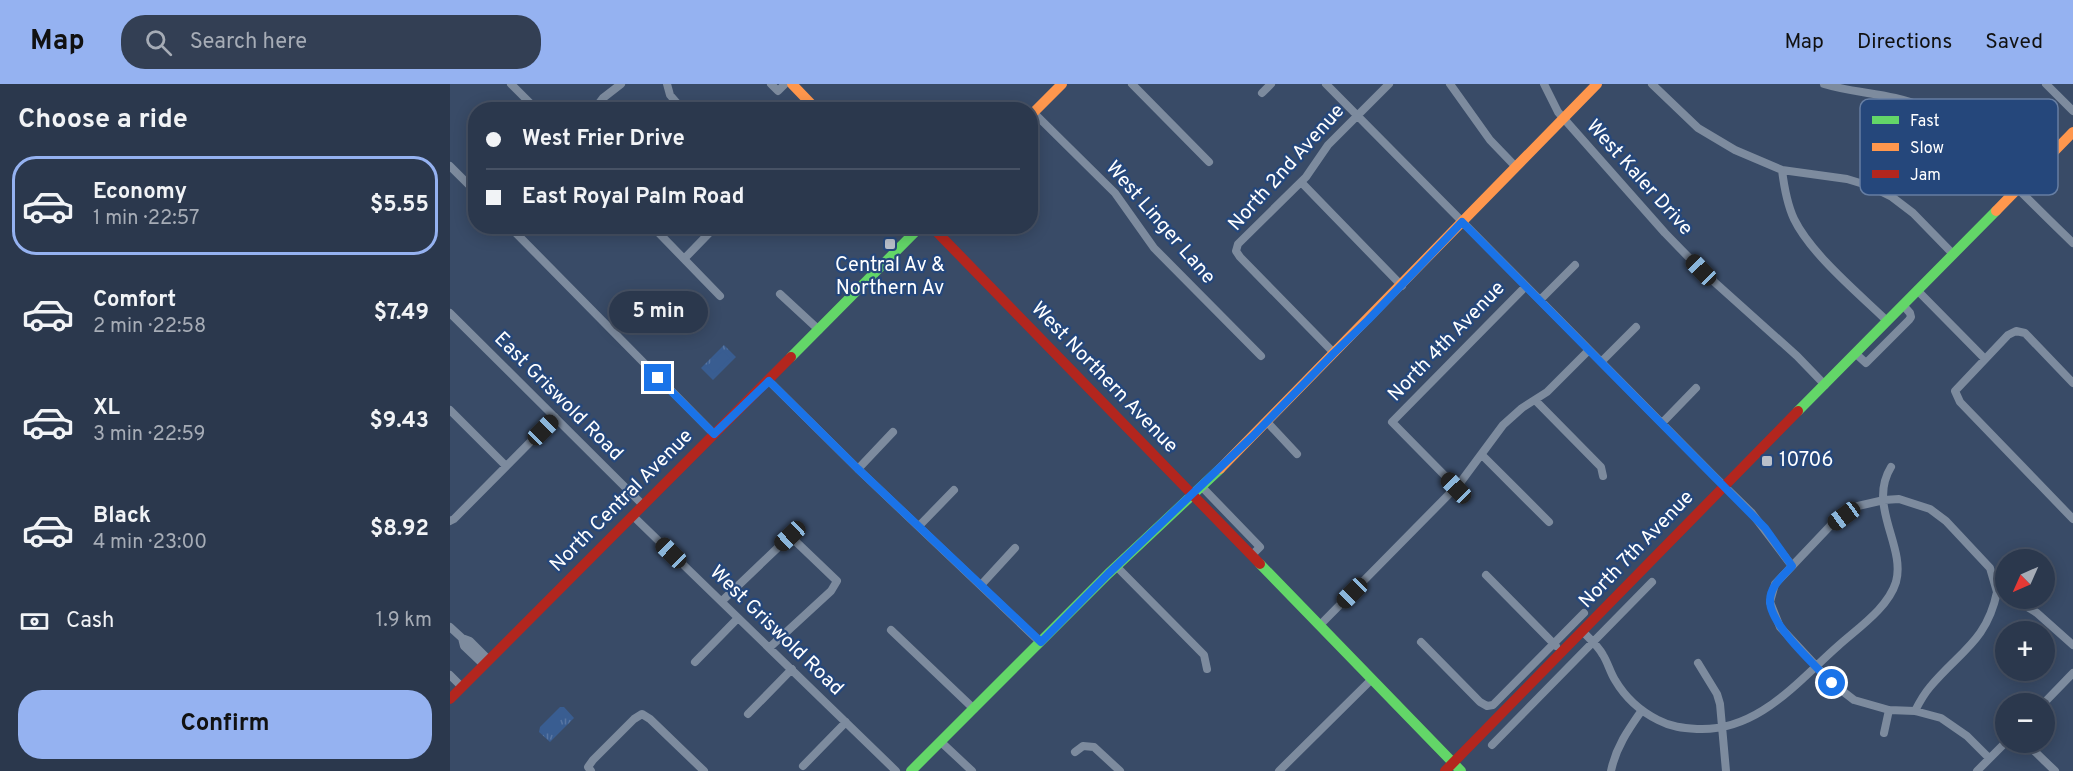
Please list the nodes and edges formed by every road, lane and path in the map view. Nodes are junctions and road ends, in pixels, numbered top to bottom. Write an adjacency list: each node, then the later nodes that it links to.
1 (512, 84): 20 (street)
2 (621, 84): 21 (street)
3 (667, 84): 22 (street)
4 (771, 84): 5 (street)
5 (785, 84)
6 (792, 84): 23 (main road)
7 (1062, 84): 24 (main road)
8 (1132, 84): 31 (street)
9 (1271, 84): 18 (street)
10 (1326, 84): 26 (street)
11 (1389, 84): 26 (street, North 2nd Avenue)
12 (1450, 84): 33 (street)
13 (1544, 84): 27 (street, West Kaler Drive)
14 (1597, 84): 27 (main road)
15 (1652, 84): 34 (street)
16 (1824, 84): 19 (street)
17 (2046, 84): 25 (street)
18 (1262, 93)
19 (1896, 99)
20 (529, 102)
21 (600, 102)
22 (676, 102)
23 (809, 102)
24 (1038, 108)
25 (2073, 111)
26 (1357, 115): 35 (street, North 2nd Avenue); 41 (street)
27 (1564, 119): 33 (main road); 70 (street, West Kaler Drive)
28 (1038, 120): 65 (street, West Linger Lane)
29 (2073, 132): 30 (main road, North 7th Avenue)
30 (2058, 148)
31 (1209, 162)
32 (450, 166): 37 (street)
33 (1515, 166): 41 (main road)
34 (1782, 170): 36 (street); 59 (street)
35 (1301, 182): 51 (street); 63 (street, North 2nd Avenue)
36 (1860, 183)
37 (468, 184)
38 (1888, 195): 48 (street)
39 (2012, 195): 48 (main road, North 7th Avenue)
40 (2024, 195): 47 (street)
41 (1462, 222): 51 (main road); 52 (street)
42 (517, 234): 78 (street)
43 (660, 234): 49 (street)
44 (708, 234): 49 (street)
45 (913, 234): 61 (main road, North Central Avenue)
46 (939, 234): 89 (main road, West Northern Avenue)
47 (2073, 243)
48 (1953, 254): 53 (main road, North 7th Avenue)
49 (684, 259): 55 (street)
50 (1575, 265): 56 (street)
51 (1402, 286): 63 (main road)
52 (1526, 286): 56 (street); 87 (street, North 4th Avenue)
53 (1917, 290): 57 (main road, North 7th Avenue); 66 (street)
54 (780, 294): 61 (street)
55 (720, 296)
56 (1540, 300): 62 (street)
57 (1903, 305): 59 (main road, North 7th Avenue); 64 (street)
58 (450, 313): 74 (street, East Griswold Road)
59 (1887, 321): 64 (main road, North 7th Avenue)
60 (1636, 327): 67 (street)
61 (819, 330): 68 (main road, North Central Avenue)
62 (1589, 350): 67 (street); 72 (street)
63 (1334, 353): 75 (main road)
64 (1855, 353): 70 (main road, North 7th Avenue)
65 (1260, 356)
66 (1985, 359): 69 (street); 93 (street)
67 (1601, 362): 76 (street)
68 (769, 381): 78 (main road, North Central Avenue); 83 (street)
69 (2073, 383)
70 (1824, 385): 86 (main road, North 7th Avenue)
71 (1696, 388): 76 (street)
72 (1535, 400): 80 (street); 84 (street)
73 (450, 410): 81 (street)
74 (555, 417): 81 (street); 91 (street, East Griswold Road)
75 (1267, 422): 79 (street); 85 (main road)
76 (1662, 423): 86 (street)
77 (893, 432): 83 (street)
78 (714, 434): 91 (main road, North Central Avenue)
79 (1298, 454)
80 (1482, 454): 87 (street); 95 (street)
81 (506, 466): 94 (street)
82 (1891, 467): 90 (street)
83 (858, 469): 96 (street)
84 (1603, 476)
85 (1202, 487): 89 (main road); 98 (street)
86 (1724, 487): 99 (street); 115 (main road, North 7th Avenue)
87 (1456, 488): 112 (street)
88 (954, 490): 96 (street)
89 (1192, 495): 98 (main road, West Northern Avenue); 100 (main road)
90 (1884, 500): 99 (street); 102 (street); 125 (street)
91 (643, 505): 92 (main road, North Central Avenue)
92 (633, 516): 105 (street, West Griswold Road); 123 (main road, North Central Avenue)
93 (2073, 519)
94 (450, 521)
95 (1549, 522)
96 (919, 526): 104 (street)
97 (1016, 548): 104 (street)
98 (1252, 555): 112 (main road, West Northern Avenue)
99 (1792, 566): 106 (street)
100 (1117, 567): 116 (main road); 127 (street)
101 (1486, 575): 121 (street)
102 (1995, 580)
103 (1652, 582): 118 (street, North 7th Avenue)
104 (981, 585): 116 (street)
105 (722, 601): 111 (street, West Griswold Road); 120 (street)
106 (1770, 602): 107 (street); 125 (street)
107 (1759, 603)
108 (1995, 607): 136 (street)
109 (2031, 609): 119 (street)
110 (1584, 613): 121 (street)
111 (738, 618): 120 (street, West Griswold Road); 122 (street)
112 (1320, 625): 130 (main road, West Northern Avenue)
113 (450, 627): 123 (street)
114 (891, 630): 133 (street)
115 (1582, 631): 118 (street); 121 (main road, North 7th Avenue)
116 (1041, 642): 133 (main road)
117 (1421, 642): 121 (street)
118 (1593, 642): 134 (street); 142 (street, North 7th Avenue)
119 (2073, 645)
120 (769, 648): 126 (street, West Griswold Road)
121 (1558, 648): 147 (main road, North 7th Avenue)
122 (695, 662)
123 (486, 663): 131 (main road, North Central Avenue)
124 (1698, 663): 139 (street)
125 (1815, 666): 135 (street); 139 (street)
126 (792, 669): 137 (street); 138 (street, West Griswold Road)
127 (1207, 669)
128 (2073, 673): 132 (street)
129 (450, 675): 131 (street)
130 (1372, 679): 147 (main road, West Northern Avenue); 155 (street)
131 (455, 690)
132 (2054, 693)
133 (974, 709): 141 (main road)
134 (1642, 710): 139 (street); 158 (street)
135 (1889, 710): 136 (street); 140 (street)
136 (1915, 711): 146 (street)
137 (747, 714)
138 (846, 722): 148 (street); 151 (street, West Griswold Road)
139 (1722, 727): 159 (street)
140 (1884, 733)
141 (941, 742): 152 (main road); 153 (street)
142 (1492, 745)
143 (1075, 752): 154 (street)
144 (1995, 752): 146 (street)
145 (2036, 753): 161 (street)
146 (1989, 758): 160 (street)
147 (1453, 763): 156 (main road, North 7th Avenue); 157 (main road, West Northern Avenue)
148 (803, 766)
149 (589, 769): 150 (street)
150 (704, 771)
151 (896, 771)
152 (911, 771)
153 (972, 771)
154 (1120, 771)
155 (1279, 771)
156 (1445, 771)
157 (1461, 771)
158 (1611, 771)
159 (1726, 771)
160 (1977, 771)
161 (2055, 771)

